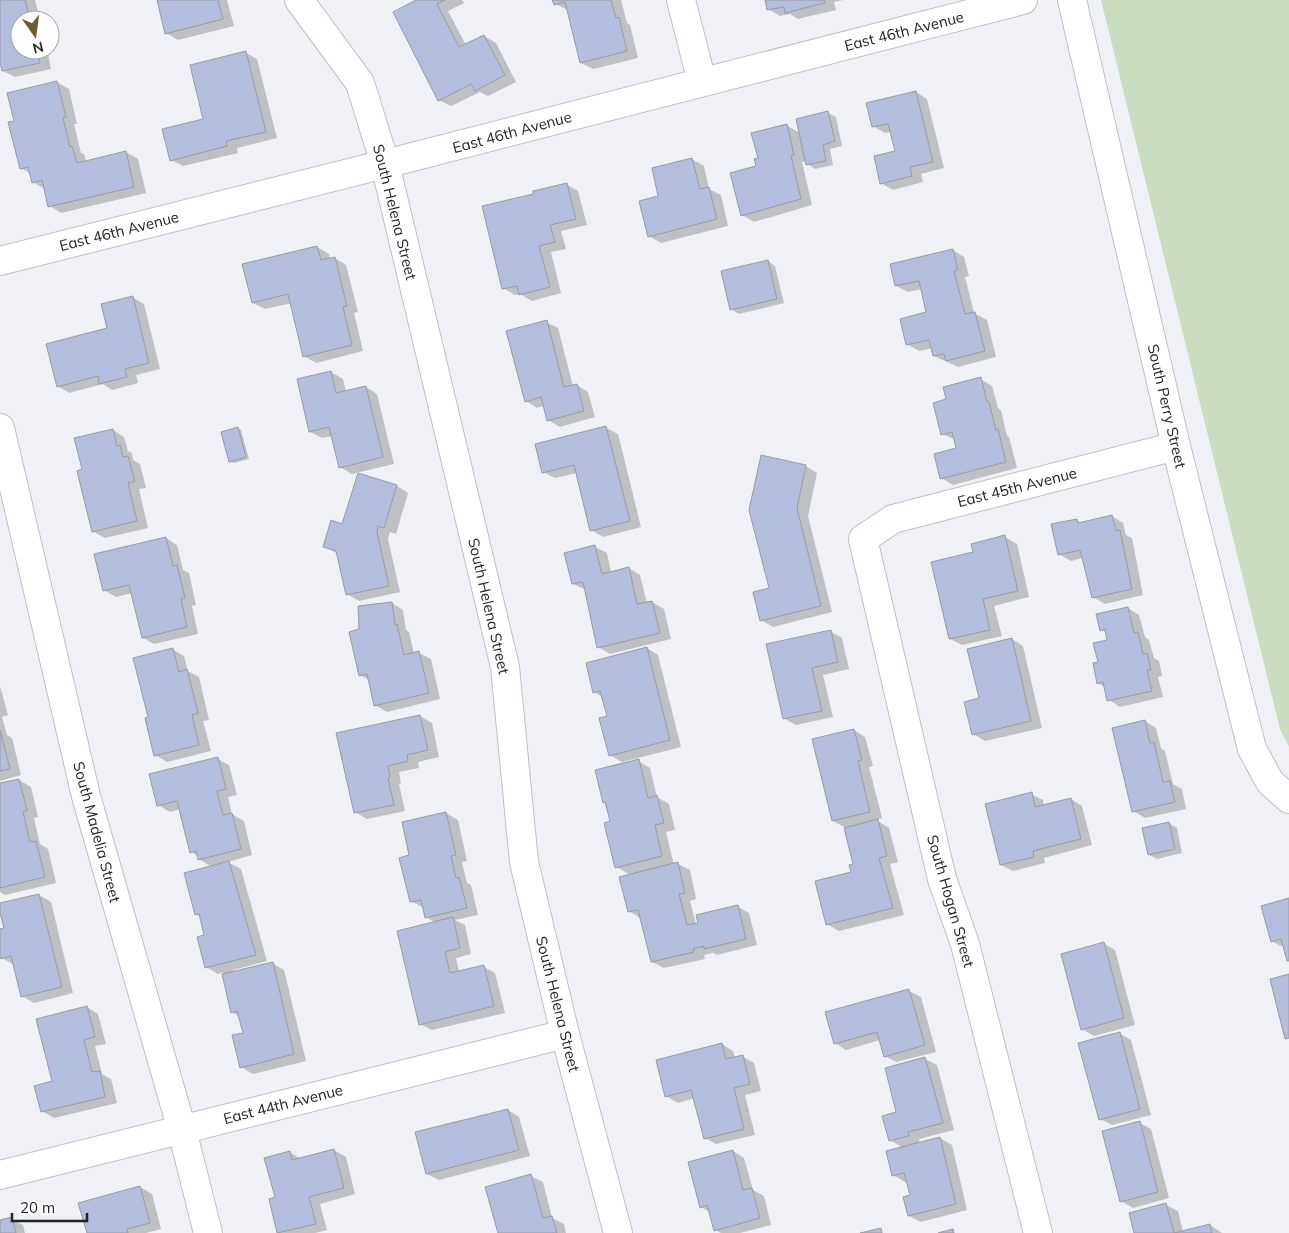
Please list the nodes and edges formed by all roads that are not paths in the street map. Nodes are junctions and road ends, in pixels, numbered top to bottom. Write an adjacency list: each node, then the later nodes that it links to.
1 (299, 0): 6 (street, South Helena Street)
2 (682, 0): 5 (street)
3 (1023, 0): 5 (street, East 46th Avenue)
4 (1072, 0): 9 (street, South Perry Street)
5 (702, 82): 6 (street, East 46th Avenue)
6 (385, 164): 7 (street, East 46th Avenue); 12 (street, South Helena Street)
7 (0, 261)
8 (0, 428): 13 (street, South Madelia Street)
9 (1176, 446): 10 (street, East 45th Avenue); 11 (street, South Perry Street)
10 (863, 539): 17 (street, South Hogan Street)
11 (1289, 798)
12 (565, 1034): 13 (street, East 44th Avenue); 16 (street, South Helena Street)
13 (182, 1130): 14 (street, East 44th Avenue); 15 (street, South Madelia Street)
14 (0, 1175)
15 (208, 1233)
16 (618, 1233)
17 (1038, 1233)

